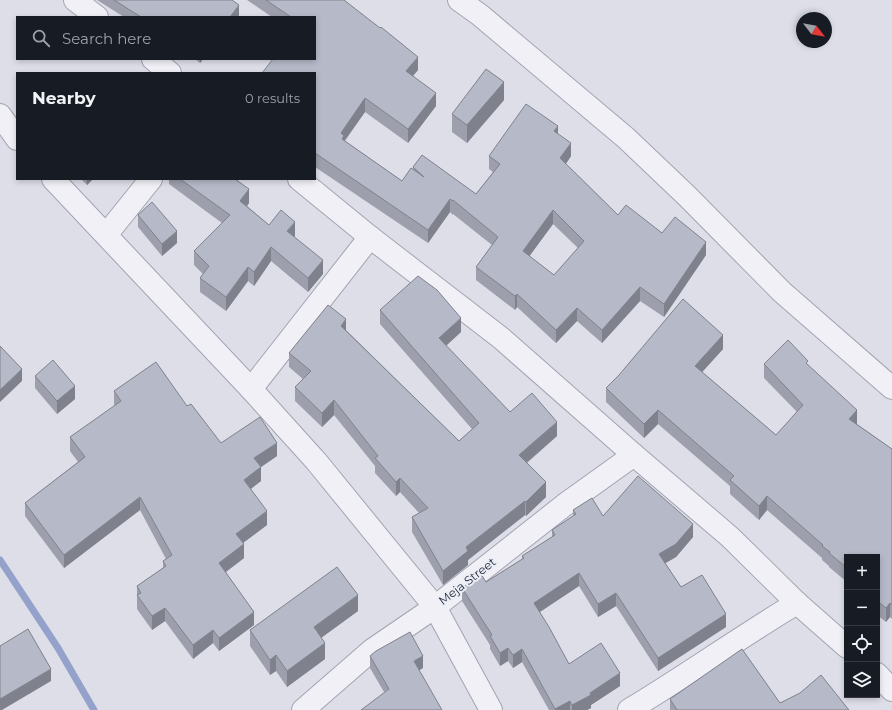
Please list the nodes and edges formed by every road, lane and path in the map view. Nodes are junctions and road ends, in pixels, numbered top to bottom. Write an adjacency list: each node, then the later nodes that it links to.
1 (75, 0): 3 (street)
2 (459, 0): 13 (street)
3 (96, 16)
4 (154, 60): 5 (street)
5 (169, 72)
6 (0, 115): 7 (street)
7 (16, 138)
8 (54, 180): 11 (street)
9 (151, 180): 11 (street)
10 (300, 180): 12 (street)
11 (106, 235): 14 (street)
12 (370, 238): 14 (street); 15 (street)
13 (892, 388)
14 (251, 389): 17 (street)
15 (634, 455): 16 (street); 17 (street, Meja Street)
16 (797, 603): 18 (street); 23 (street)
17 (435, 607): 21 (street, Meja Street); 22 (street)
18 (844, 644)
19 (880, 677): 20 (street)
20 (892, 690)
21 (303, 710)
22 (491, 710)
23 (629, 710)

